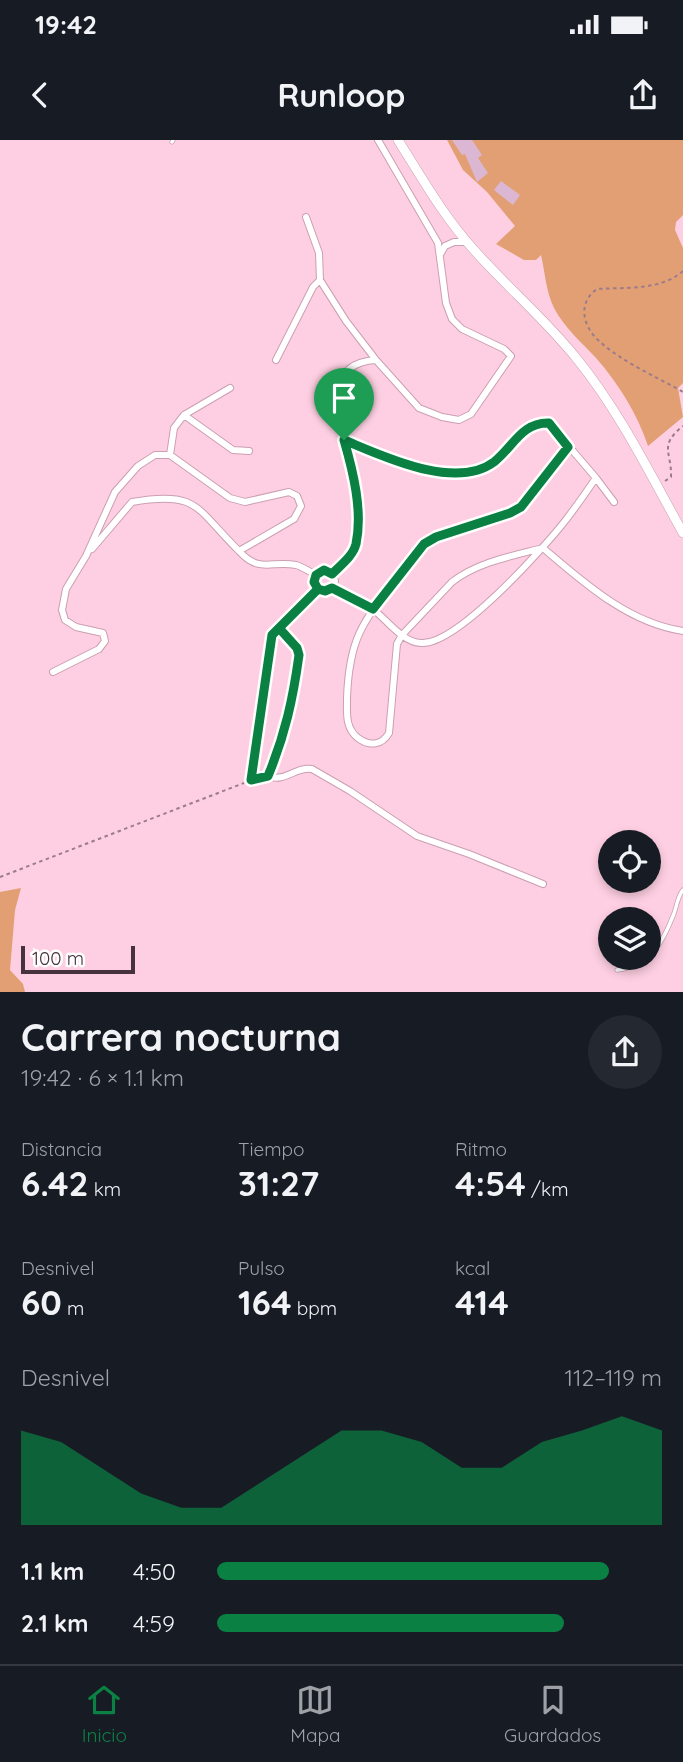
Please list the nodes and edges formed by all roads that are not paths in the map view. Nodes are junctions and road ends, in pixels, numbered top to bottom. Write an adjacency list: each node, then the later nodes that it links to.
1 (378, 140): 5 (street)
2 (398, 140): 4 (main road)
3 (306, 217): 6 (street)
4 (468, 242): 5 (street); 17 (main road)
5 (441, 255): 8 (street)
6 (320, 280): 7 (street); 8 (street)
7 (276, 360)
8 (376, 360): 11 (street)
9 (230, 388): 10 (street)
10 (184, 415): 13 (street); 14 (street)
11 (344, 440): 12 (street); 21 (street)
12 (568, 447): 15 (street); 25 (street)
13 (249, 451)
14 (170, 455): 19 (street); 20 (street)
15 (596, 478): 16 (street); 18 (street)
16 (614, 502)
17 (683, 533)
18 (543, 548): 27 (street); 28 (street); 28 (street)
19 (239, 551): 20 (street); 22 (street)
20 (86, 556): 29 (street)
21 (332, 574): 22 (street); 23 (street)
22 (316, 575): 24 (street)
23 (332, 588): 24 (street); 25 (street)
24 (318, 589): 26 (street)
25 (373, 609): 28 (street); 28 (street)
26 (279, 628): 30 (street); 30 (street)
27 (683, 631)
28 (402, 635)
29 (53, 672)
30 (268, 776): 31 (street)
31 (543, 884)
32 (683, 890): 33 (lane)
33 (661, 941)

